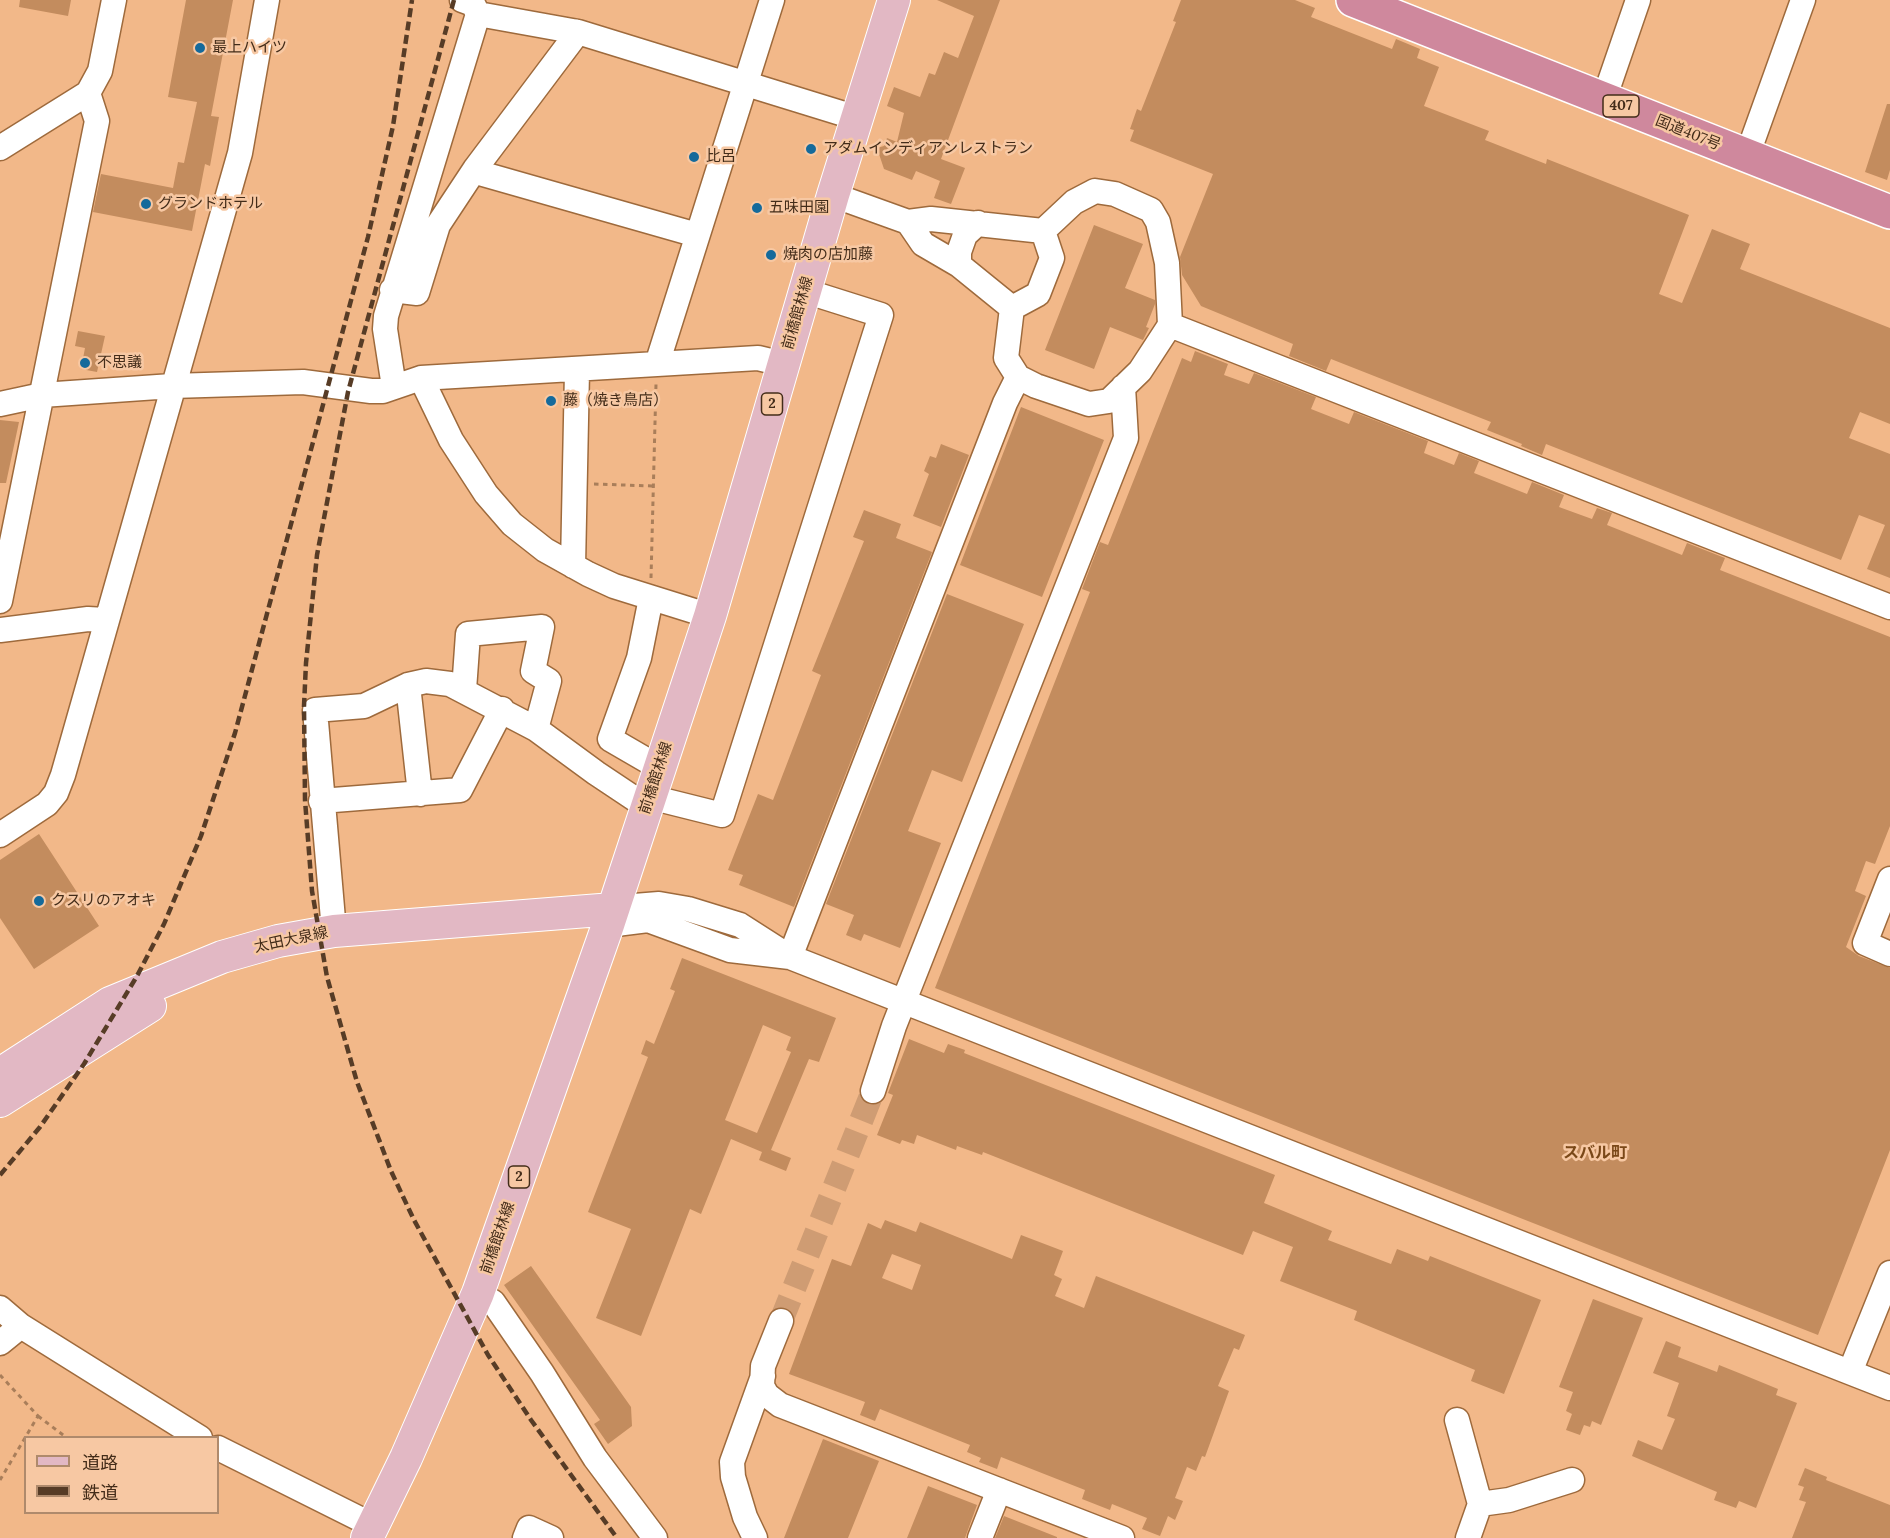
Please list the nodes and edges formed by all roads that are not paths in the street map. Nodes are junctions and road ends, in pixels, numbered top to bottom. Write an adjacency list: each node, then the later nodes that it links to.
1 (114, 0): 11 (street)
2 (267, 0): 33 (street)
3 (772, 0): 10 (street)
4 (894, 0): 13 (main road, 前橋館林線 / 2)
5 (1353, 0): 12 (highway, 国道407号 / 407)
6 (1638, 0): 12 (street)
7 (1803, 0): 15 (street)
8 (470, 7): 9 (street); 24 (street)
9 (578, 32): 10 (street); 16 (street)
10 (745, 83): 13 (street); 22 (street)
11 (88, 93): 14 (street); 36 (street)
12 (1604, 99): 15 (highway, 国道407号 / 407)
13 (857, 118): 17 (main road, 前橋館林線 / 2)
14 (0, 148)
15 (1747, 156): 18 (highway, 国道407号 / 407)
16 (475, 169): 22 (street); 24 (street)
17 (833, 195): 19 (street); 25 (main road, 前橋館林線 / 2)
18 (1890, 212)
19 (908, 222): 20 (street); 23 (street)
20 (978, 223): 21 (street); 23 (street)
21 (1043, 231): 26 (street); 27 (street)
22 (697, 235): 28 (street)
23 (959, 265): 26 (street)
24 (392, 290): 34 (street)
25 (805, 291): 29 (main road, 前橋館林線 / 2); 49 (street)
26 (1012, 308): 31 (street)
27 (1170, 325): 35 (street); 41 (street)
28 (657, 364): 29 (street); 30 (street)
29 (783, 364): 42 (main road, 前橋館林線 / 2)
30 (577, 371): 32 (street); 38 (street)
31 (1018, 377): 35 (street); 57 (street)
32 (421, 378): 34 (street); 38 (street)
33 (172, 386): 34 (street); 36 (street); 43 (street)
34 (394, 387)
35 (1123, 387): 58 (street)
36 (42, 395): 37 (street); 40 (street)
37 (0, 404)
38 (573, 566): 39 (street)
39 (651, 598): 42 (street); 49 (street)
40 (0, 601)
41 (1890, 607)
42 (710, 616): 49 (main road, 前橋館林線 / 2)
43 (105, 620): 44 (street); 52 (street)
44 (0, 630)
45 (400, 689): 46 (street); 50 (street); 51 (street)
46 (464, 690): 47 (street); 48 (street)
47 (502, 709): 48 (street); 50 (street)
48 (544, 734): 49 (street)
49 (652, 791): 54 (main road, 前橋館林線 / 2)
50 (420, 794): 51 (street)
51 (321, 801): 55 (street)
52 (0, 835)
53 (1890, 879): 56 (street)
54 (610, 917): 55 (main road, 太田大泉線); 57 (street); 61 (main road, 太田大泉線); 63 (main road, 前橋館林線 / 2)
55 (334, 931): 59 (main road, 太田大泉線)
56 (1890, 954)
57 (790, 957): 58 (street)
58 (904, 1003): 60 (street); 68 (street)
59 (0, 1074)
60 (873, 1091)
61 (0, 1101)
62 (1890, 1273): 68 (street)
63 (478, 1293): 77 (main road, 前橋館林線 / 2); 80 (street)
64 (0, 1308): 66 (street)
65 (781, 1321): 69 (street)
66 (21, 1326): 67 (street); 72 (street)
67 (0, 1343)
68 (1850, 1372): 70 (street)
69 (762, 1376): 75 (street); 81 (street)
70 (1890, 1388)
71 (1457, 1420): 76 (street)
72 (198, 1436)
73 (219, 1449): 77 (street)
74 (1572, 1480): 76 (street)
75 (999, 1490): 82 (street); 83 (street)
76 (1480, 1503): 84 (street)
77 (370, 1532)
78 (525, 1538): 79 (street)
79 (551, 1538)
80 (655, 1538)
81 (755, 1538)
82 (980, 1538)
83 (1122, 1538)
84 (1468, 1538)

